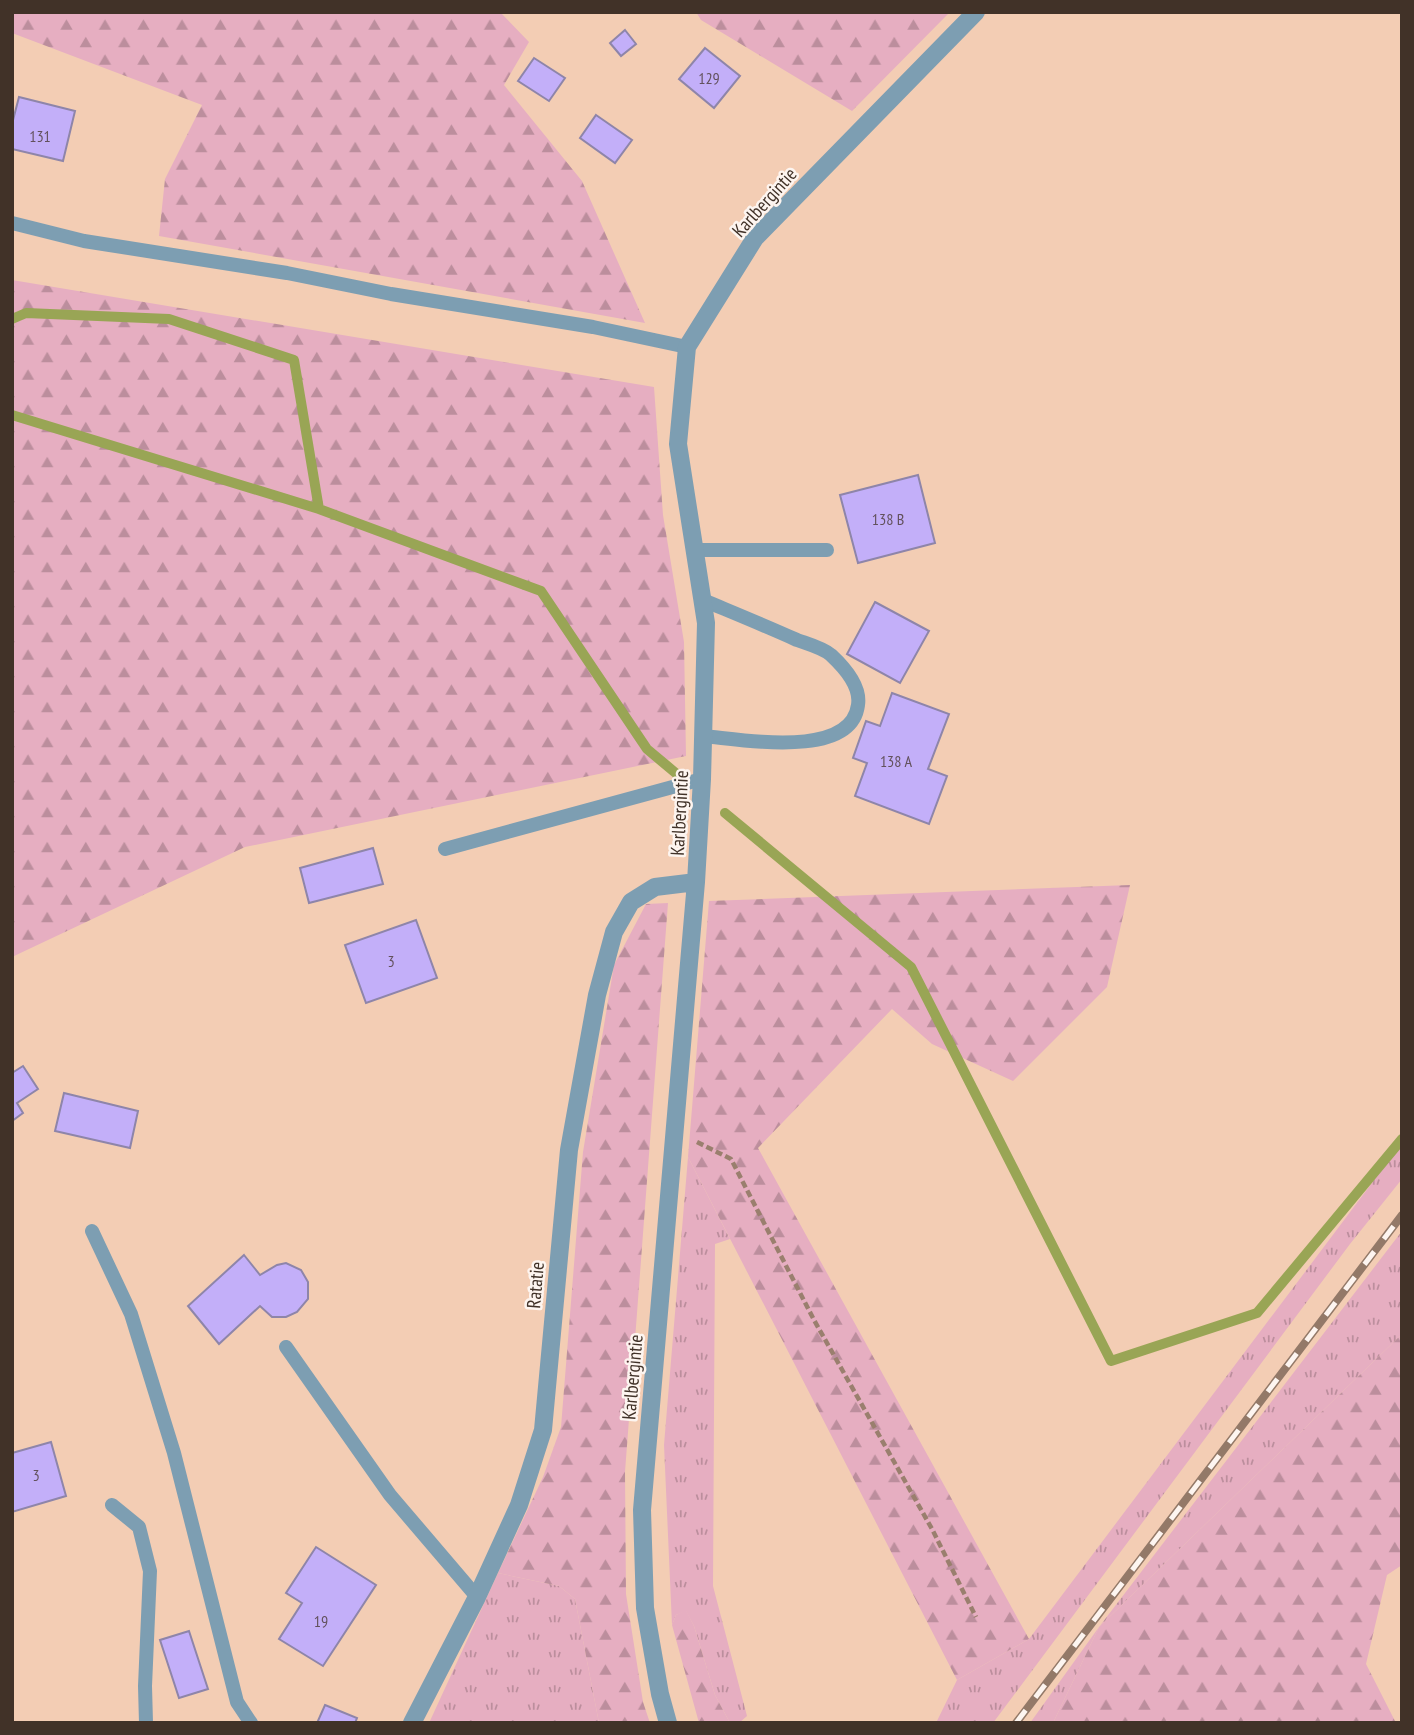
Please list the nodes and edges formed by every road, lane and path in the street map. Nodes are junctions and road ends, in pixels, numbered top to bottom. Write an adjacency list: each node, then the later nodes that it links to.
1 (976, 12): 3 (street, Karlbergintie)
2 (12, 223): 3 (lane)
3 (687, 347): 4 (street, Karlbergintie)
4 (695, 550): 5 (lane); 6 (street, Karlbergintie)
5 (827, 550)
6 (703, 600): 7 (street, Karlbergintie); 7 (lane)
7 (703, 736): 8 (street, Karlbergintie)
8 (702, 779): 9 (lane); 10 (street, Karlbergintie)
9 (445, 849)
10 (696, 882): 11 (street, Karlbergintie); 15 (street, Ratatie)
11 (674, 1130): 16 (path); 20 (street, Karlbergintie)
12 (92, 1231): 18 (lane)
13 (286, 1347): 15 (lane)
14 (112, 1505): 17 (lane)
15 (477, 1597): 19 (street, Ratatie)
16 (976, 1617)
17 (146, 1723)
18 (251, 1723)
19 (412, 1723)
20 (668, 1723)

